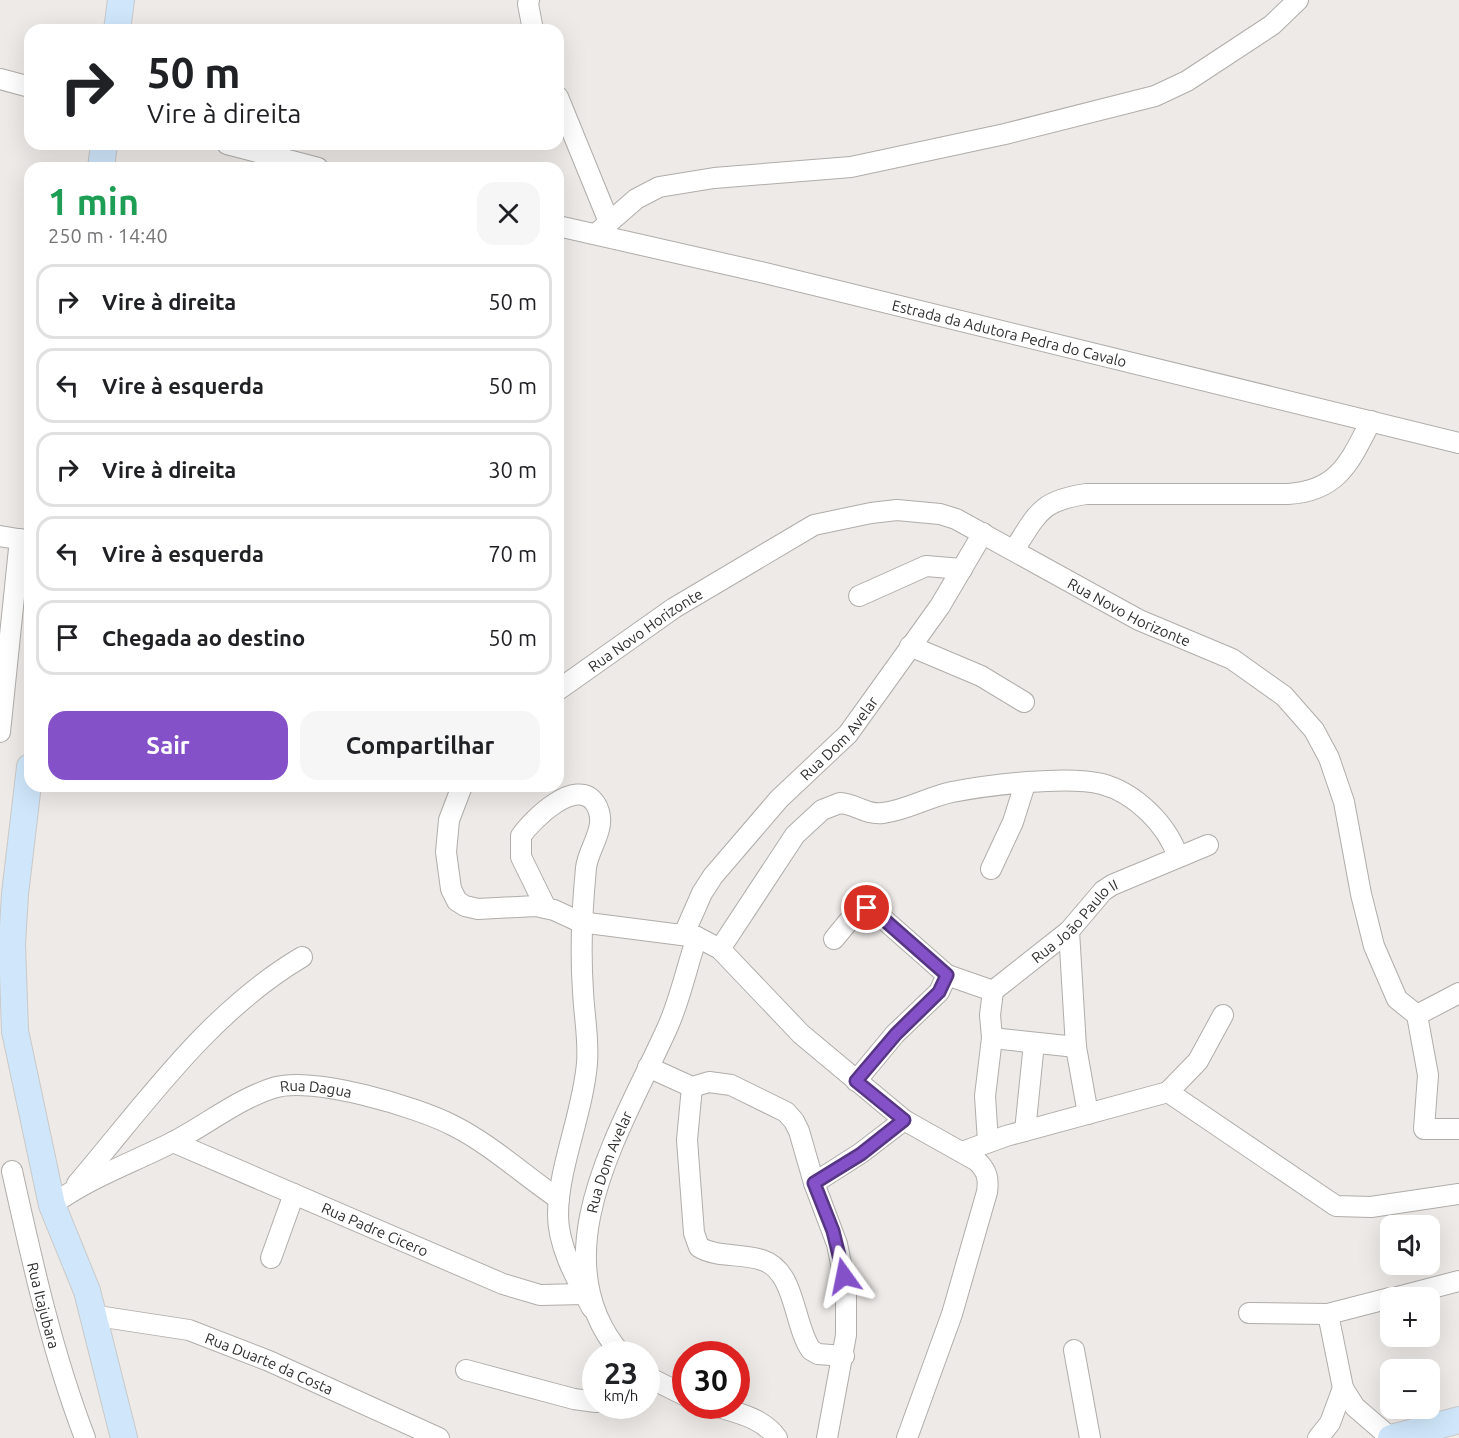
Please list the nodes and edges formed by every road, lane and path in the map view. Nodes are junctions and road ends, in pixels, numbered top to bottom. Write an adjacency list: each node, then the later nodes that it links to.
1 (121, 0): 4 (main road)
2 (529, 0): 5 (street)
3 (1298, 0): 12 (street)
4 (118, 24)
5 (532, 24)
6 (0, 80): 7 (street)
7 (24, 86)
8 (564, 114): 12 (street)
9 (250, 150): 10 (street)
10 (295, 162)
11 (564, 226): 12 (street, Estrada da Adutora Pedra do Cavalo)
12 (603, 228): 13 (street, Estrada da Adutora Pedra do Cavalo)
13 (1371, 421): 14 (street, Estrada da Adutora Pedra do Cavalo); 19 (street)
14 (1459, 443)
15 (983, 533): 19 (street, Rua Novo Horizonte); 20 (street, Rua Dom Avelar); 23 (street, Rua Novo Horizonte)
16 (0, 536): 17 (street)
17 (24, 540)
18 (24, 548): 25 (street)
19 (1014, 550): 46 (street, Rua Novo Horizonte)
20 (962, 569): 21 (street); 22 (street, Rua Dom Avelar)
21 (859, 596)
22 (910, 646): 24 (street); 36 (street, Rua Dom Avelar)
23 (564, 686)
24 (1024, 702)
25 (0, 732)
26 (1025, 784): 30 (street); 31 (street); 39 (street)
27 (26, 792): 32 (main road)
28 (460, 792): 33 (street)
29 (1208, 845): 30 (street, Rua João Paulo II)
30 (1178, 857): 35 (street, Rua João Paulo II)
31 (991, 869)
32 (8, 898): 38 (main road)
33 (546, 908): 34 (street); 34 (street)
34 (580, 922): 36 (street); 67 (street)
35 (1069, 931): 42 (street, Rua João Paulo II); 50 (street)
36 (690, 936): 39 (street); 51 (street, Rua Dom Avelar)
37 (834, 939): 41 (street)
38 (6, 945): 47 (main road)
39 (720, 949): 52 (street)
40 (302, 957): 66 (street)
41 (947, 975): 42 (street); 52 (street)
42 (993, 991): 48 (street)
43 (1459, 993): 46 (street)
44 (0, 1006): 47 (street)
45 (1223, 1015): 54 (street)
46 (1417, 1015): 57 (street)
47 (15, 1031): 66 (main road)
48 (992, 1038): 49 (street); 60 (street)
49 (1034, 1043): 50 (street); 58 (street)
50 (1076, 1047): 55 (street)
51 (648, 1067): 53 (street); 71 (street, Rua Dom Avelar)
52 (856, 1081): 56 (street)
53 (692, 1087): 63 (street); 78 (street)
54 (1168, 1092): 55 (street); 65 (street)
55 (1088, 1114): 58 (street)
56 (904, 1120): 61 (street); 63 (street)
57 (1459, 1129)
58 (1025, 1131): 60 (street)
59 (173, 1142): 64 (street, Rua Padre Cicero); 66 (street, Rua Dagua); 67 (street, Rua Dagua)
60 (988, 1142): 61 (street)
61 (962, 1152): 89 (street)
62 (12, 1171): 84 (street, Rua Itajubara)
63 (814, 1183): 78 (street)
64 (294, 1194): 68 (street); 71 (street, Rua Padre Cicero)
65 (1459, 1194)
66 (61, 1198): 75 (main road)
67 (559, 1199): 71 (street)
68 (271, 1258)
69 (1459, 1281): 70 (street)
70 (1435, 1287)
71 (588, 1301): 76 (street, Rua Dom Avelar)
72 (1380, 1301): 74 (street)
73 (1249, 1312): 74 (street)
74 (1328, 1314): 80 (street)
75 (91, 1315): 85 (main road); 86 (street, Rua Duarte da Costa)
76 (613, 1341)
77 (1074, 1350): 90 (street)
78 (844, 1356): 88 (street)
79 (466, 1370): 81 (street)
80 (1343, 1388): 91 (street); 92 (street)
81 (582, 1400)
82 (750, 1418): 87 (street)
83 (1459, 1420): 92 (main road)
84 (85, 1438)
85 (124, 1438)
86 (439, 1438)
87 (777, 1438)
88 (828, 1438)
89 (907, 1438)
90 (1090, 1438)
91 (1318, 1438)
92 (1391, 1438)

